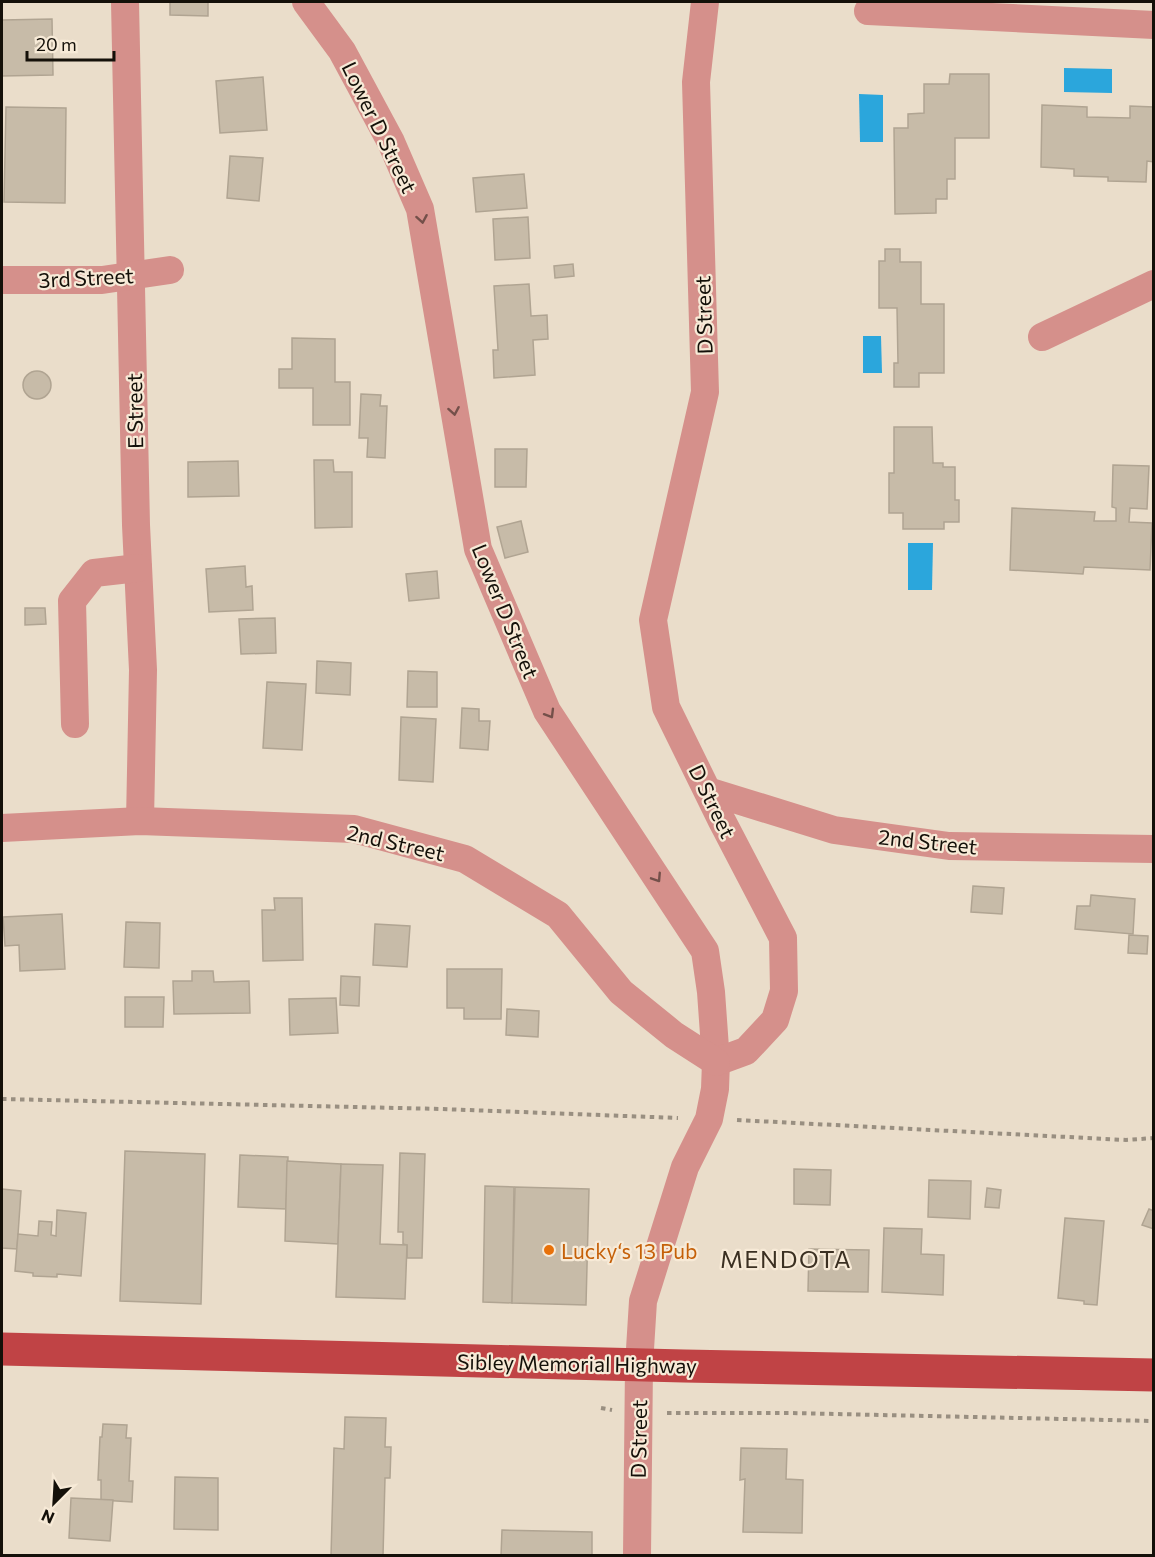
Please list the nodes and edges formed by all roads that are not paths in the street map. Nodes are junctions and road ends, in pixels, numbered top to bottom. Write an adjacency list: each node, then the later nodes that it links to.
1 (125, 2): 7 (street, E Street)
2 (306, 2): 17 (street, Lower D Street, one-way to 17)
3 (705, 2): 13 (street, D Street)
4 (868, 11): 5 (street)
5 (1154, 25)
6 (170, 270): 7 (street, 3rd Street)
7 (132, 275): 8 (street, 3rd Street); 11 (street, E Street)
8 (2, 280)
9 (1154, 284): 10 (street)
10 (1042, 337)
11 (138, 568): 12 (street); 14 (street, E Street)
12 (75, 724)
13 (708, 791): 16 (street, 2nd Street); 17 (street, D Street)
14 (140, 821): 15 (street, 2nd Street); 17 (street, 2nd Street)
15 (2, 828)
16 (1154, 849)
17 (716, 1062): 19 (street, D Street)
18 (2, 1349): 19 (main road, Sibley Memorial Highway)
19 (639, 1365): 20 (main road, Sibley Memorial Highway); 21 (street, D Street)
20 (1154, 1375)
21 (637, 1556)

